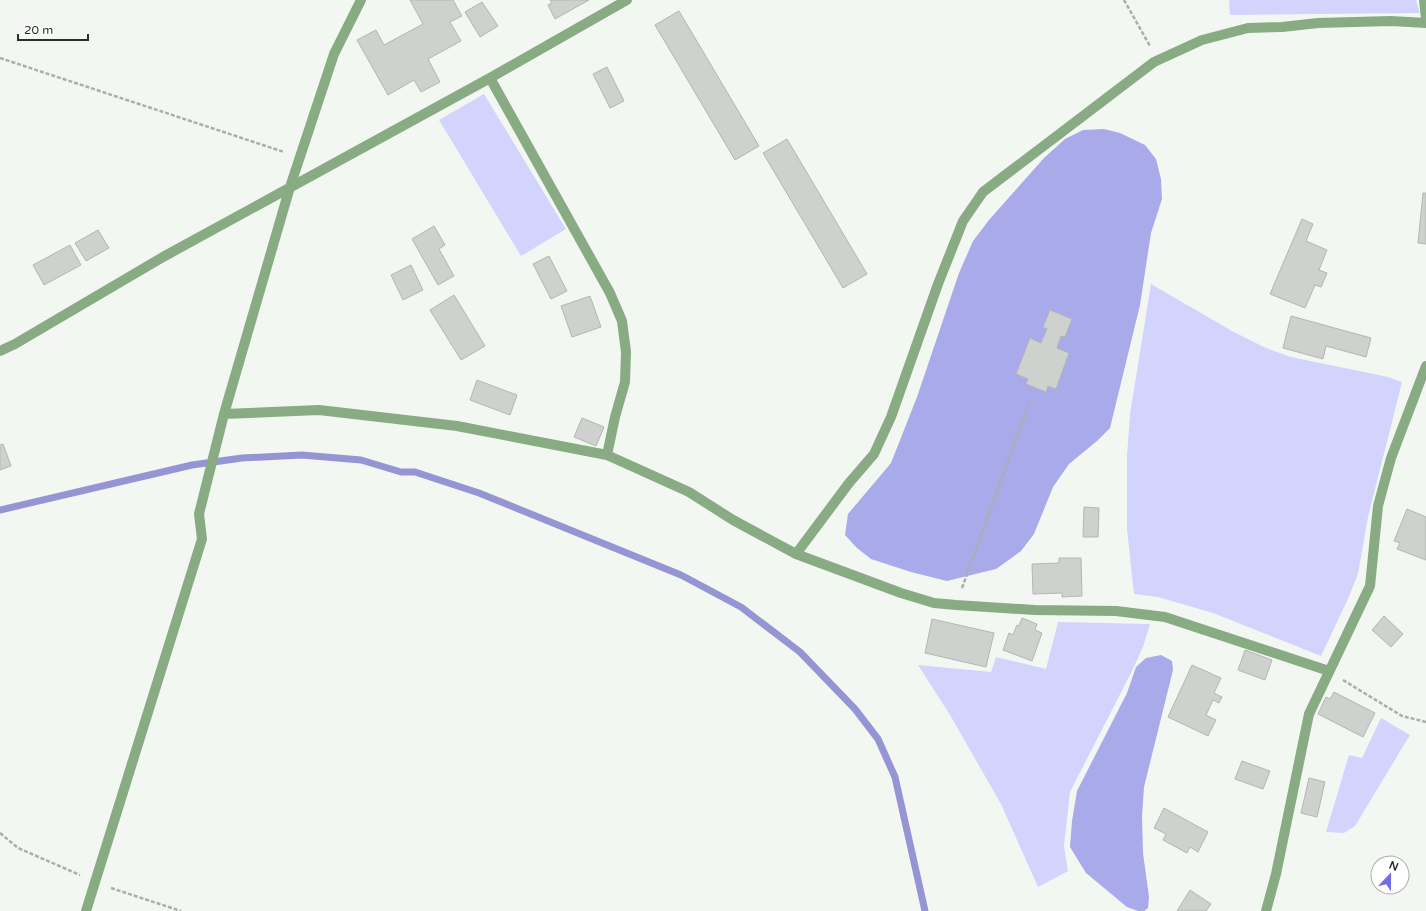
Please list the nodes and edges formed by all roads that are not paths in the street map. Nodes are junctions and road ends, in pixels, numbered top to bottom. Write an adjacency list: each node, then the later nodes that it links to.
1 (361, 0): 7 (street)
2 (627, 0): 6 (street)
3 (1424, 0): 4 (street)
4 (1426, 19)
5 (1426, 23): 12 (street)
6 (490, 78): 7 (street); 11 (street)
7 (290, 187): 8 (street); 10 (street)
8 (0, 351)
9 (1426, 366): 13 (street)
10 (224, 414): 11 (street); 14 (street)
11 (607, 455): 12 (street)
12 (796, 554): 13 (street)
13 (1329, 672): 15 (street)
14 (86, 911)
15 (1266, 911)

